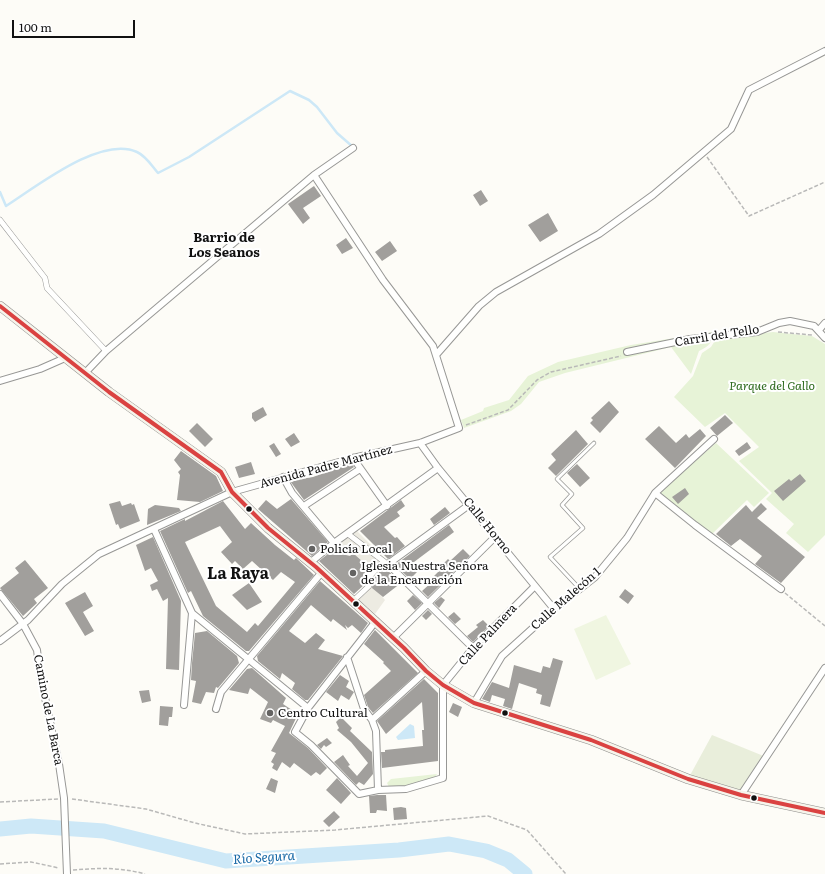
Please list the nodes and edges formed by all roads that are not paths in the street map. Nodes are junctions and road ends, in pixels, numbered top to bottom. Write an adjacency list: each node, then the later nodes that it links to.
1 (825, 51): 11 (street)
2 (353, 148): 3 (street)
3 (314, 176): 9 (street); 11 (street)
4 (0, 220): 9 (street)
5 (0, 306): 12 (main road)
6 (825, 324): 7 (street)
7 (819, 330): 8 (street); 10 (street, Carril del Tello)
8 (825, 338)
9 (106, 352): 13 (street)
10 (628, 353)
11 (436, 355): 16 (street, Avenida Padre Martínez)
12 (66, 358): 13 (main road); 14 (street)
13 (85, 373): 22 (main road)
14 (0, 381)
15 (714, 439): 23 (street, Calle Malecón 1)
16 (420, 443): 18 (street, Avenida Padre Martínez); 19 (street, Calle Horno)
17 (594, 443): 35 (lane)
18 (353, 458): 20 (street); 21 (street, Avenida Padre Martínez)
19 (438, 468): 24 (street, Calle Horno); 26 (street)
20 (360, 469): 25 (street); 26 (street)
21 (283, 477): 22 (street, Avenida Padre Martínez); 25 (street)
22 (232, 492): 27 (street, Avenida Padre Martínez); 31 (main road)
23 (655, 493): 35 (street, Calle Malecón 1); 36 (street)
24 (469, 505): 29 (street, Calle Horno); 32 (street)
25 (304, 506): 30 (street)
26 (387, 506): 28 (street)
27 (154, 529): 41 (street); 43 (street, Avenida Padre Martínez)
28 (348, 534): 30 (street); 32 (street)
29 (495, 537): 34 (street, Calle Horno); 39 (street)
30 (334, 543): 31 (street)
31 (311, 562): 33 (main road)
32 (386, 563): 38 (street); 39 (street)
33 (322, 572): 38 (main road); 48 (street)
34 (535, 586): 40 (street, Calle Horno); 46 (street, Calle Palmera)
35 (580, 589): 40 (street, Calle Malecón 1)
36 (781, 589)
37 (0, 594): 43 (street, Camino de La Barca)
38 (353, 601): 42 (main road)
39 (428, 603): 44 (street); 46 (street)
40 (554, 609): 52 (street, Calle Malecón 1)
41 (192, 613): 48 (street); 53 (street)
42 (376, 621): 44 (main road); 47 (street)
43 (23, 624): 45 (street, Avenida Padre Martínez); 60 (street, Camino de La Barca)
44 (393, 638): 50 (main road)
45 (0, 641)
46 (473, 648): 51 (street, Calle Palmera)
47 (347, 657): 54 (street); 56 (street)
48 (249, 659): 54 (street); 55 (street)
49 (825, 668): 58 (street)
50 (426, 671): 51 (main road); 56 (street)
51 (443, 685): 52 (main road); 57 (street)
52 (474, 703): 58 (main road)
53 (184, 705)
54 (308, 708): 57 (street)
55 (216, 709)
56 (372, 720): 57 (street)
57 (378, 790)
58 (741, 795): 59 (main road)
59 (825, 813)
60 (66, 872)

